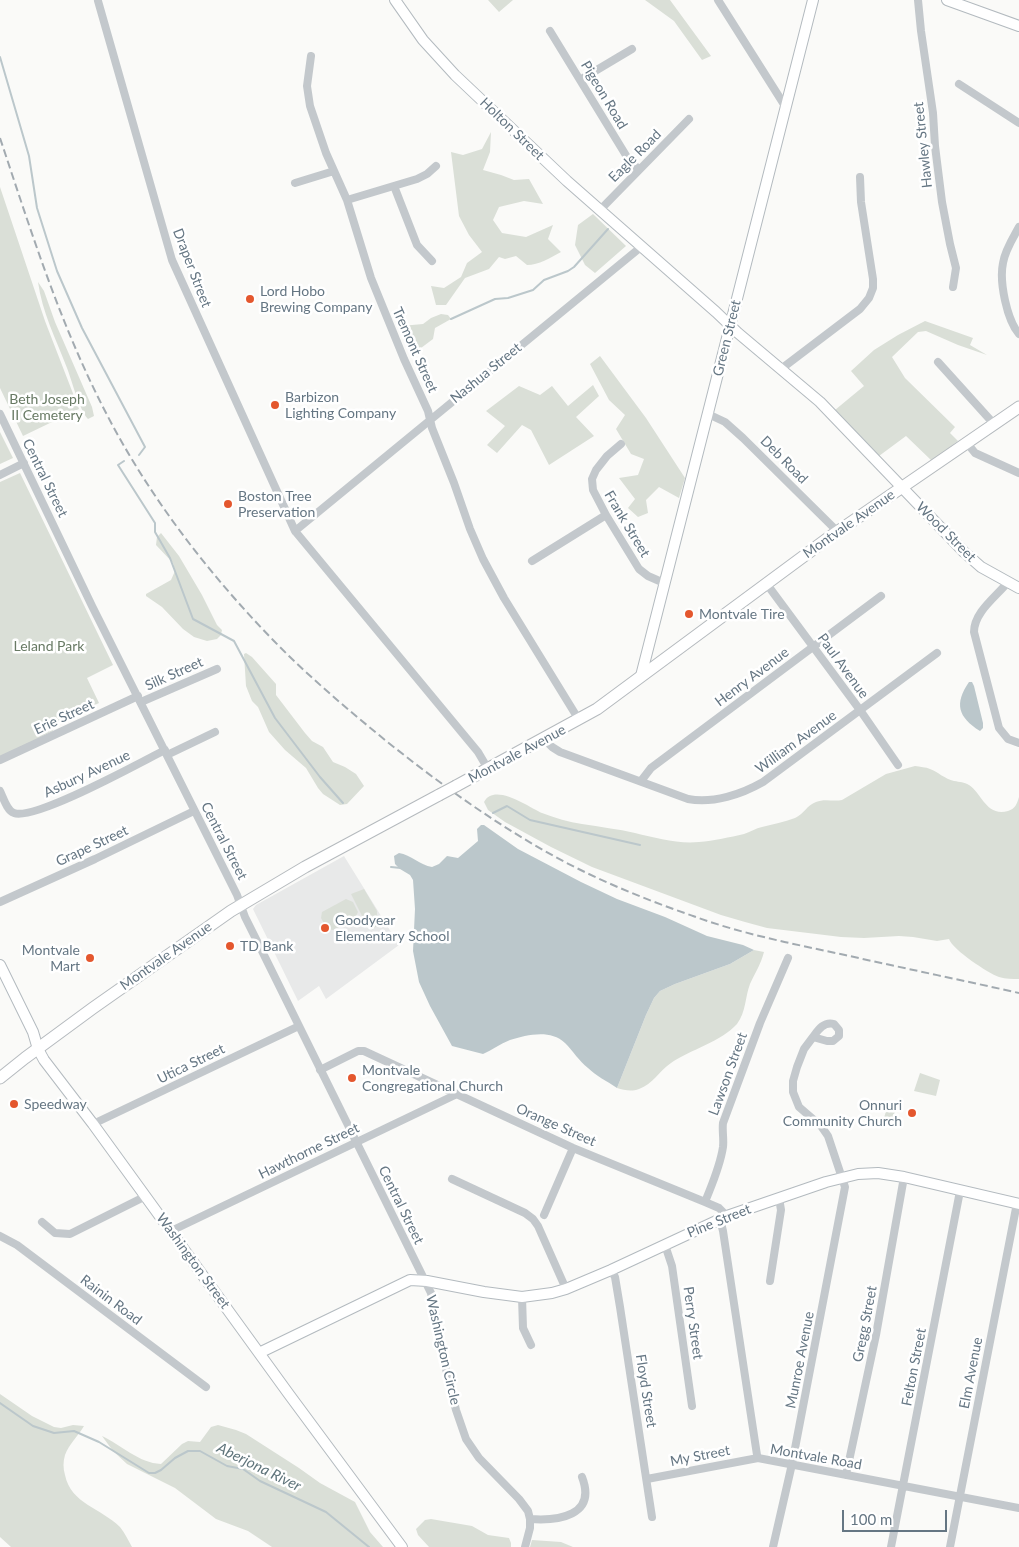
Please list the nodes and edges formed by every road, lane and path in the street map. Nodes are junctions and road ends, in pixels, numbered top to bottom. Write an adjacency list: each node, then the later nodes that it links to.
1 (395, 0): 23 (street, Holton Street)
2 (718, 0): 13 (street)
3 (814, 0): 13 (street, Green Street)
4 (918, 0): 27 (street, Hawley Street)
5 (947, 0): 7 (street)
6 (98, 1): 44 (street, Draper Street)
7 (1019, 26)
8 (550, 31): 11 (street, Pigeon Road)
9 (632, 49): 11 (street)
10 (311, 56): 18 (street, Tremont Street)
11 (580, 80): 17 (street, Pigeon Road)
12 (959, 84): 15 (street)
13 (786, 106): 28 (street, Green Street)
14 (689, 119): 17 (street, Eagle Road)
15 (1019, 123)
16 (436, 166): 21 (street)
17 (639, 170): 23 (street, Eagle Road)
18 (334, 171): 20 (street); 22 (street, Tremont Street)
19 (860, 177): 31 (street)
20 (295, 183)
21 (394, 186): 22 (street); 26 (street)
22 (347, 200): 35 (street, Tremont Street)
23 (600, 210): 25 (street, Holton Street)
24 (1019, 227): 29 (street)
25 (641, 247): 28 (street); 35 (street, Nashua Street)
26 (432, 261)
27 (953, 287)
28 (731, 327): 31 (street); 34 (street, Green Street)
29 (1019, 334)
30 (938, 362): 36 (street)
31 (780, 369): 42 (street)
32 (1019, 407): 36 (main road, Montvale Avenue)
33 (0, 414): 39 (street, Central Street)
34 (708, 414): 45 (street, Deb Road); 48 (street, Green Street)
35 (430, 418): 44 (street, Nashua Street); 58 (street, Tremont Street)
36 (994, 424): 37 (main road, Montvale Avenue)
37 (967, 443): 40 (street); 42 (main road, Montvale Avenue)
38 (621, 444): 43 (street, Frank Street)
39 (24, 463): 41 (street); 56 (street, Central Street)
40 (1019, 473)
41 (0, 475)
42 (901, 487): 45 (main road, Montvale Avenue); 47 (street, Wood Street)
43 (606, 515): 46 (street); 48 (street, Frank Street)
44 (295, 531): 65 (street)
45 (837, 531): 49 (main road, Montvale Avenue)
46 (532, 561)
47 (1008, 582): 50 (street, Wood Street); 61 (street)
48 (664, 583): 55 (street, Green Street)
49 (766, 583): 52 (street, Paul Avenue); 55 (main road, Montvale Avenue)
50 (1019, 588)
51 (881, 596): 52 (street, Henry Avenue)
52 (813, 647): 57 (street, Paul Avenue); 66 (street, Henry Avenue)
53 (937, 653): 57 (street, William Avenue)
54 (217, 669): 56 (street, Silk Street)
55 (641, 676): 58 (main road, Montvale Avenue)
56 (139, 699): 62 (street, Central Street); 63 (street, Erie Street)
57 (860, 710): 64 (street, Paul Avenue); 66 (street, William Avenue)
58 (579, 720): 60 (main road, Montvale Avenue)
59 (216, 732): 62 (street)
60 (544, 739): 65 (main road, Montvale Avenue); 66 (street, William Avenue)
61 (1019, 743)
62 (166, 753): 67 (street, Asbury Avenue); 68 (street, Central Street)
63 (0, 760)
64 (898, 765)
65 (488, 770): 70 (main road, Montvale Avenue, bridge)
66 (641, 781)
67 (0, 791)
68 (194, 811): 69 (street, Grape Street); 70 (street, Central Street)
69 (0, 902)
70 (241, 905): 73 (street, Central Street); 75 (main road, Montvale Avenue)
71 (788, 958): 88 (street, Lawson Street)
72 (0, 965): 75 (street, Washington Street)
73 (299, 1026): 76 (street, Central Street); 79 (street, Utica Street)
74 (813, 1037): 82 (street)
75 (38, 1048): 77 (main road, Montvale Avenue); 79 (street, Washington Street)
76 (320, 1070): 78 (street, Orange Street); 80 (street, Central Street)
77 (0, 1078)
78 (457, 1094): 80 (street, Hawthorne Street); 81 (street, Orange Street)
79 (93, 1124): 86 (street, Washington Street)
80 (356, 1142): 93 (street, Hawthorne Street); 97 (street, Central Street)
81 (574, 1148): 88 (street, Orange Street); 90 (street)
82 (843, 1177): 83 (street, Pine Street); 87 (street, Pine Street); 106 (street, Munroe Avenue)
83 (904, 1177): 85 (street, Pine Street); 107 (street, Gregg Street)
84 (452, 1179): 99 (street)
85 (960, 1191): 89 (street, Pine Street); 110 (street, Felton Street)
86 (146, 1196): 92 (street); 93 (street, Washington Street)
87 (779, 1198): 91 (street, Pine Street); 98 (street)
88 (705, 1202): 91 (street, Orange Street)
89 (1018, 1204): 111 (street, Elm Avenue)
90 (544, 1215)
91 (724, 1218): 95 (street, Pine Street); 105 (street, Montvale Road)
92 (42, 1222)
93 (171, 1231): 102 (street, Washington Street)
94 (0, 1236): 103 (street, Rainin Road)
95 (665, 1245): 96 (street, Pine Street); 104 (street, Perry Street)
96 (611, 1270): 99 (street, Pine Street); 109 (street, Floyd Street)
97 (424, 1280): 100 (street, Pine Street); 102 (street, Washington Circle); 115 (street, Washington Circle)
98 (770, 1282)
99 (566, 1289): 100 (street, Pine Street)
100 (522, 1297): 101 (street)
101 (531, 1344)
102 (259, 1353): 116 (street, Washington Street)
103 (206, 1387)
104 (692, 1406)
105 (758, 1458): 106 (street, Montvale Road); 109 (street, My Street)
106 (792, 1464): 107 (street, Montvale Road); 118 (street, Munroe Avenue)
107 (846, 1475): 110 (street, Montvale Road)
108 (582, 1477): 115 (street)
109 (647, 1478): 114 (street, Floyd Street)
110 (904, 1486): 111 (street, Montvale Road); 119 (street, Felton Street)
111 (960, 1496): 113 (street, Montvale Road); 120 (street, Elm Avenue)
112 (1019, 1499): 113 (street)
113 (1018, 1507)
114 (652, 1517)
115 (530, 1519): 117 (street)
116 (402, 1547)
117 (526, 1547)
118 (773, 1547)
119 (891, 1547)
120 (950, 1547)

